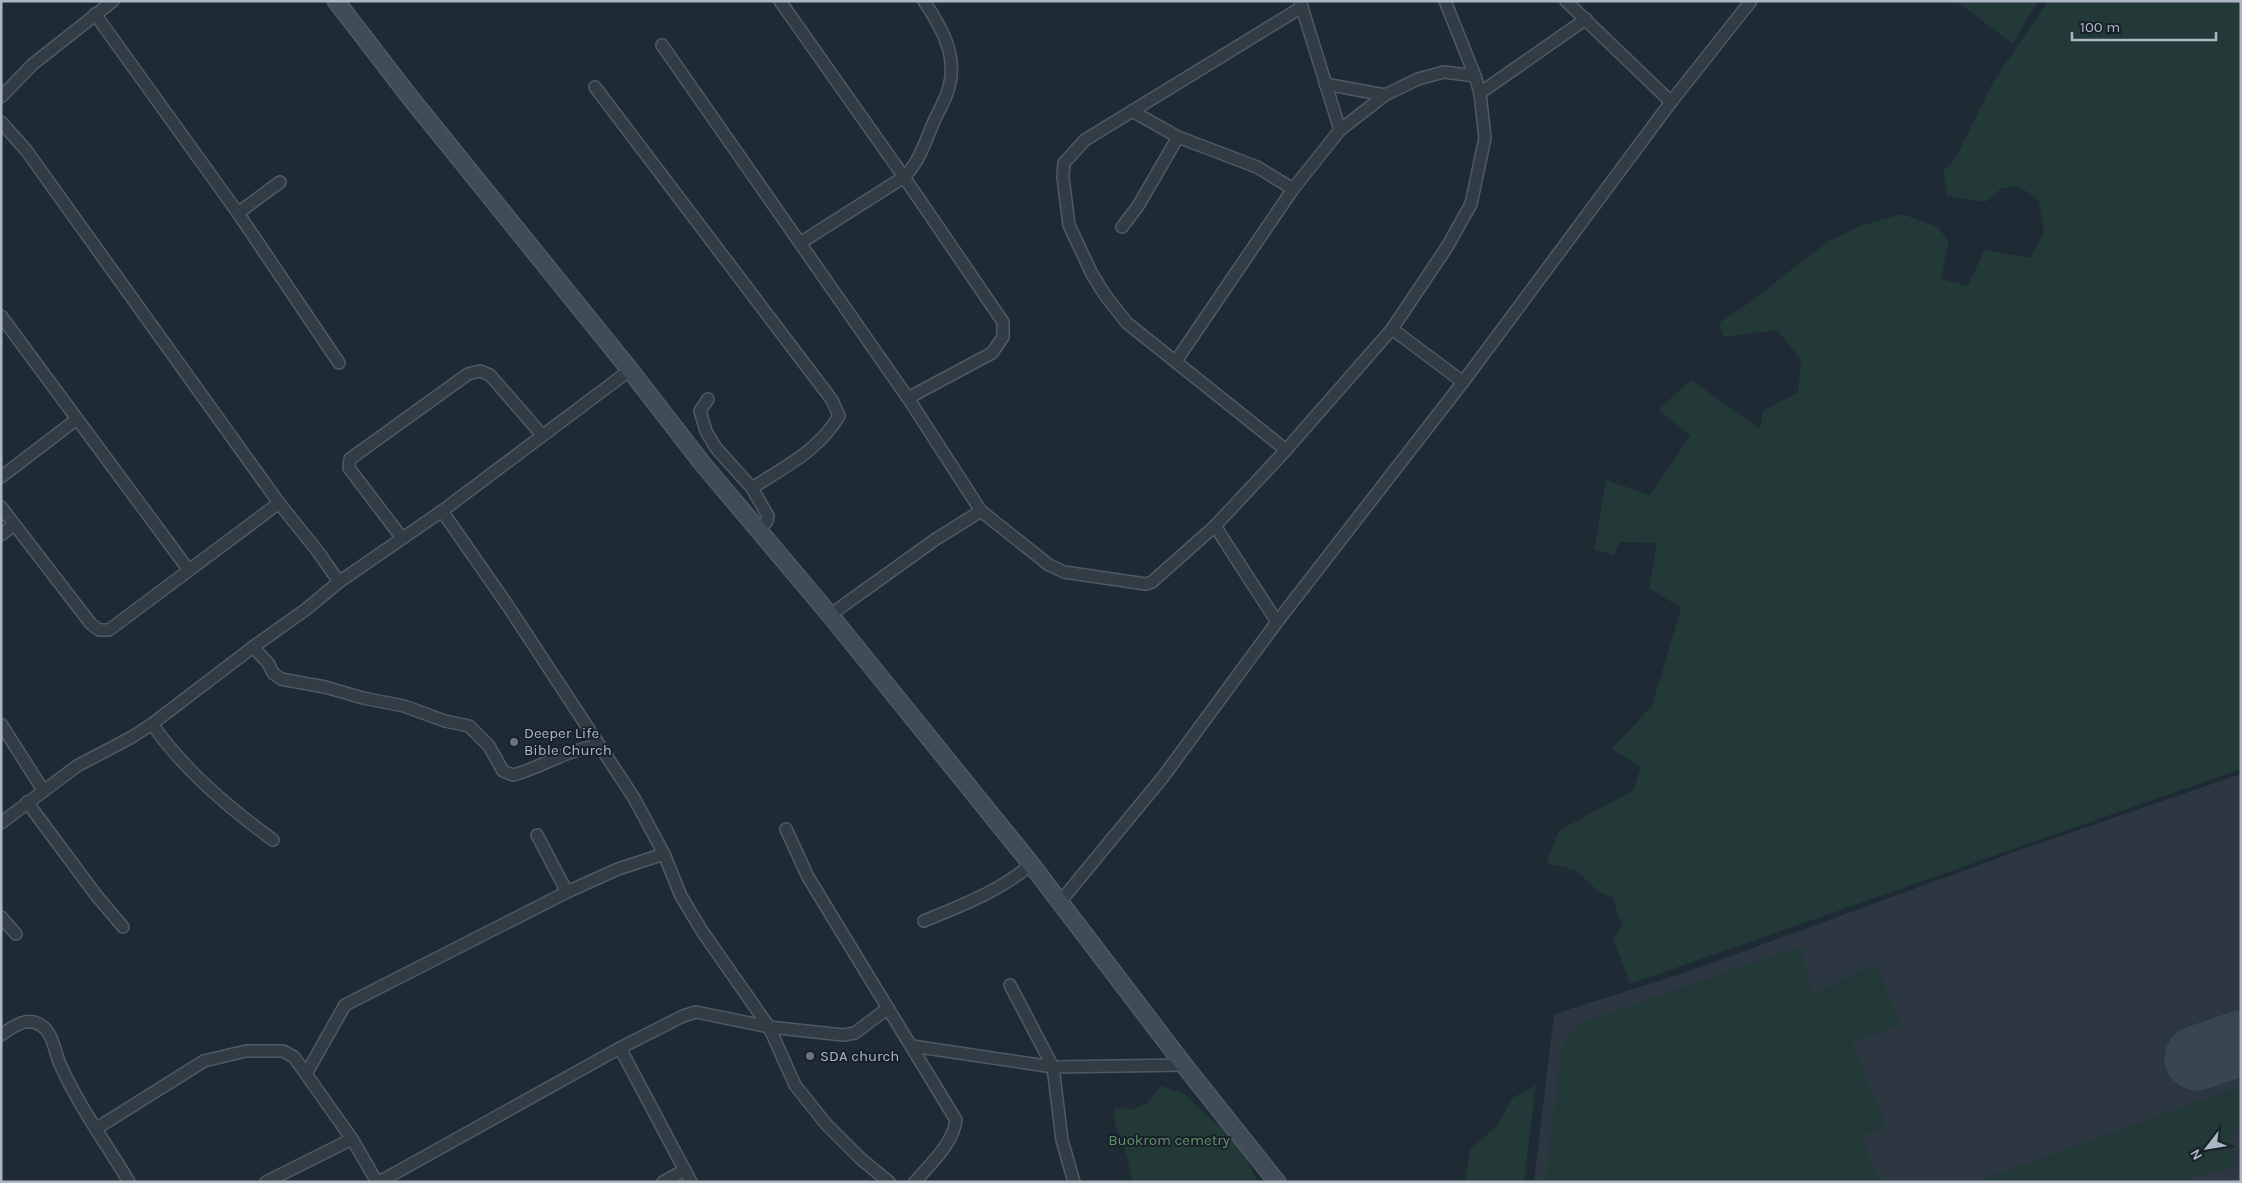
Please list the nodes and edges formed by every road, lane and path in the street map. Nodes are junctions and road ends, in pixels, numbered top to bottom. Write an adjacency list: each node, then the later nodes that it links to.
1 (113, 1): 9 (street)
2 (336, 1): 33 (street)
3 (780, 1): 23 (street)
4 (924, 1): 23 (street)
5 (1445, 1): 12 (street)
6 (1566, 1): 10 (street)
7 (1751, 1): 18 (street)
8 (1301, 4): 13 (street); 19 (street)
9 (95, 14): 17 (street); 26 (street)
10 (1586, 19): 15 (street); 18 (street)
11 (662, 45): 28 (street)
12 (1475, 76): 15 (street); 16 (street)
13 (1325, 84): 16 (street); 21 (street)
14 (595, 87): 43 (street)
15 (1480, 93): 30 (street)
16 (1385, 95): 21 (street)
17 (1, 98)
18 (1671, 102): 34 (street)
19 (1132, 111): 22 (street); 31 (street)
20 (1, 122): 44 (street)
21 (1340, 130): 25 (street)
22 (1178, 137): 25 (street); 27 (street)
23 (904, 176): 28 (street); 35 (street)
24 (280, 182): 26 (street)
25 (1293, 189): 31 (street)
26 (238, 213): 32 (street)
27 (1122, 227)
28 (800, 243): 35 (street)
29 (1, 316): 37 (street)
30 (1392, 329): 34 (street); 40 (street)
31 (1176, 361): 40 (street)
32 (339, 363)
33 (630, 370): 38 (street); 41 (street)
34 (1463, 382): 56 (street)
35 (908, 398): 47 (street)
36 (708, 399): 39 (street)
37 (77, 419): 42 (street); 53 (street)
38 (542, 435): 46 (street); 52 (street)
39 (716, 448): 41 (street); 43 (street)
40 (1286, 450): 49 (street)
41 (702, 463): 50 (street)
42 (1, 477)
43 (752, 488): 50 (street)
44 (278, 503): 53 (street); 54 (street)
45 (1, 507): 48 (street)
46 (442, 511): 52 (street); 60 (street)
47 (981, 511): 49 (street); 55 (street)
48 (14, 525): 51 (street); 53 (street)
49 (1216, 526): 56 (street)
50 (759, 530): 55 (street)
51 (1, 535)
52 (402, 538): 54 (street)
53 (188, 570)
54 (338, 582): 57 (street)
55 (830, 615): 68 (street)
56 (1277, 622): 70 (street)
57 (253, 647): 59 (street); 60 (street)
58 (1, 724): 61 (street)
59 (152, 724): 61 (street); 66 (street)
60 (599, 746): 67 (street)
61 (43, 790): 62 (street)
62 (28, 802): 63 (street); 73 (street)
63 (1, 823)
64 (786, 829): 76 (street)
65 (537, 835): 69 (street)
66 (273, 840)
67 (664, 854): 69 (street); 77 (street)
68 (1031, 864): 70 (street); 72 (street)
69 (567, 892): 83 (street)
70 (1060, 902): 81 (street)
71 (1, 917): 74 (street)
72 (924, 921)
73 (123, 926)
74 (16, 934)
75 (1010, 985): 82 (street)
76 (888, 1008): 77 (street); 79 (street)
77 (769, 1027): 80 (street); 92 (street)
78 (1, 1035): 84 (street)
79 (912, 1046): 82 (street); 93 (street)
80 (620, 1048): 86 (street); 89 (street)
81 (1184, 1065): 82 (street); 95 (street)
82 (1053, 1067): 94 (street)
83 (306, 1074): 84 (street); 85 (street)
84 (97, 1128): 87 (street)
85 (352, 1139): 88 (street); 89 (street)
86 (684, 1170): 90 (street); 91 (street)
87 (129, 1182)
88 (266, 1182)
89 (378, 1182)
90 (663, 1182)
91 (691, 1182)
92 (889, 1182)
93 (915, 1182)
94 (1074, 1182)
95 (1277, 1182)

